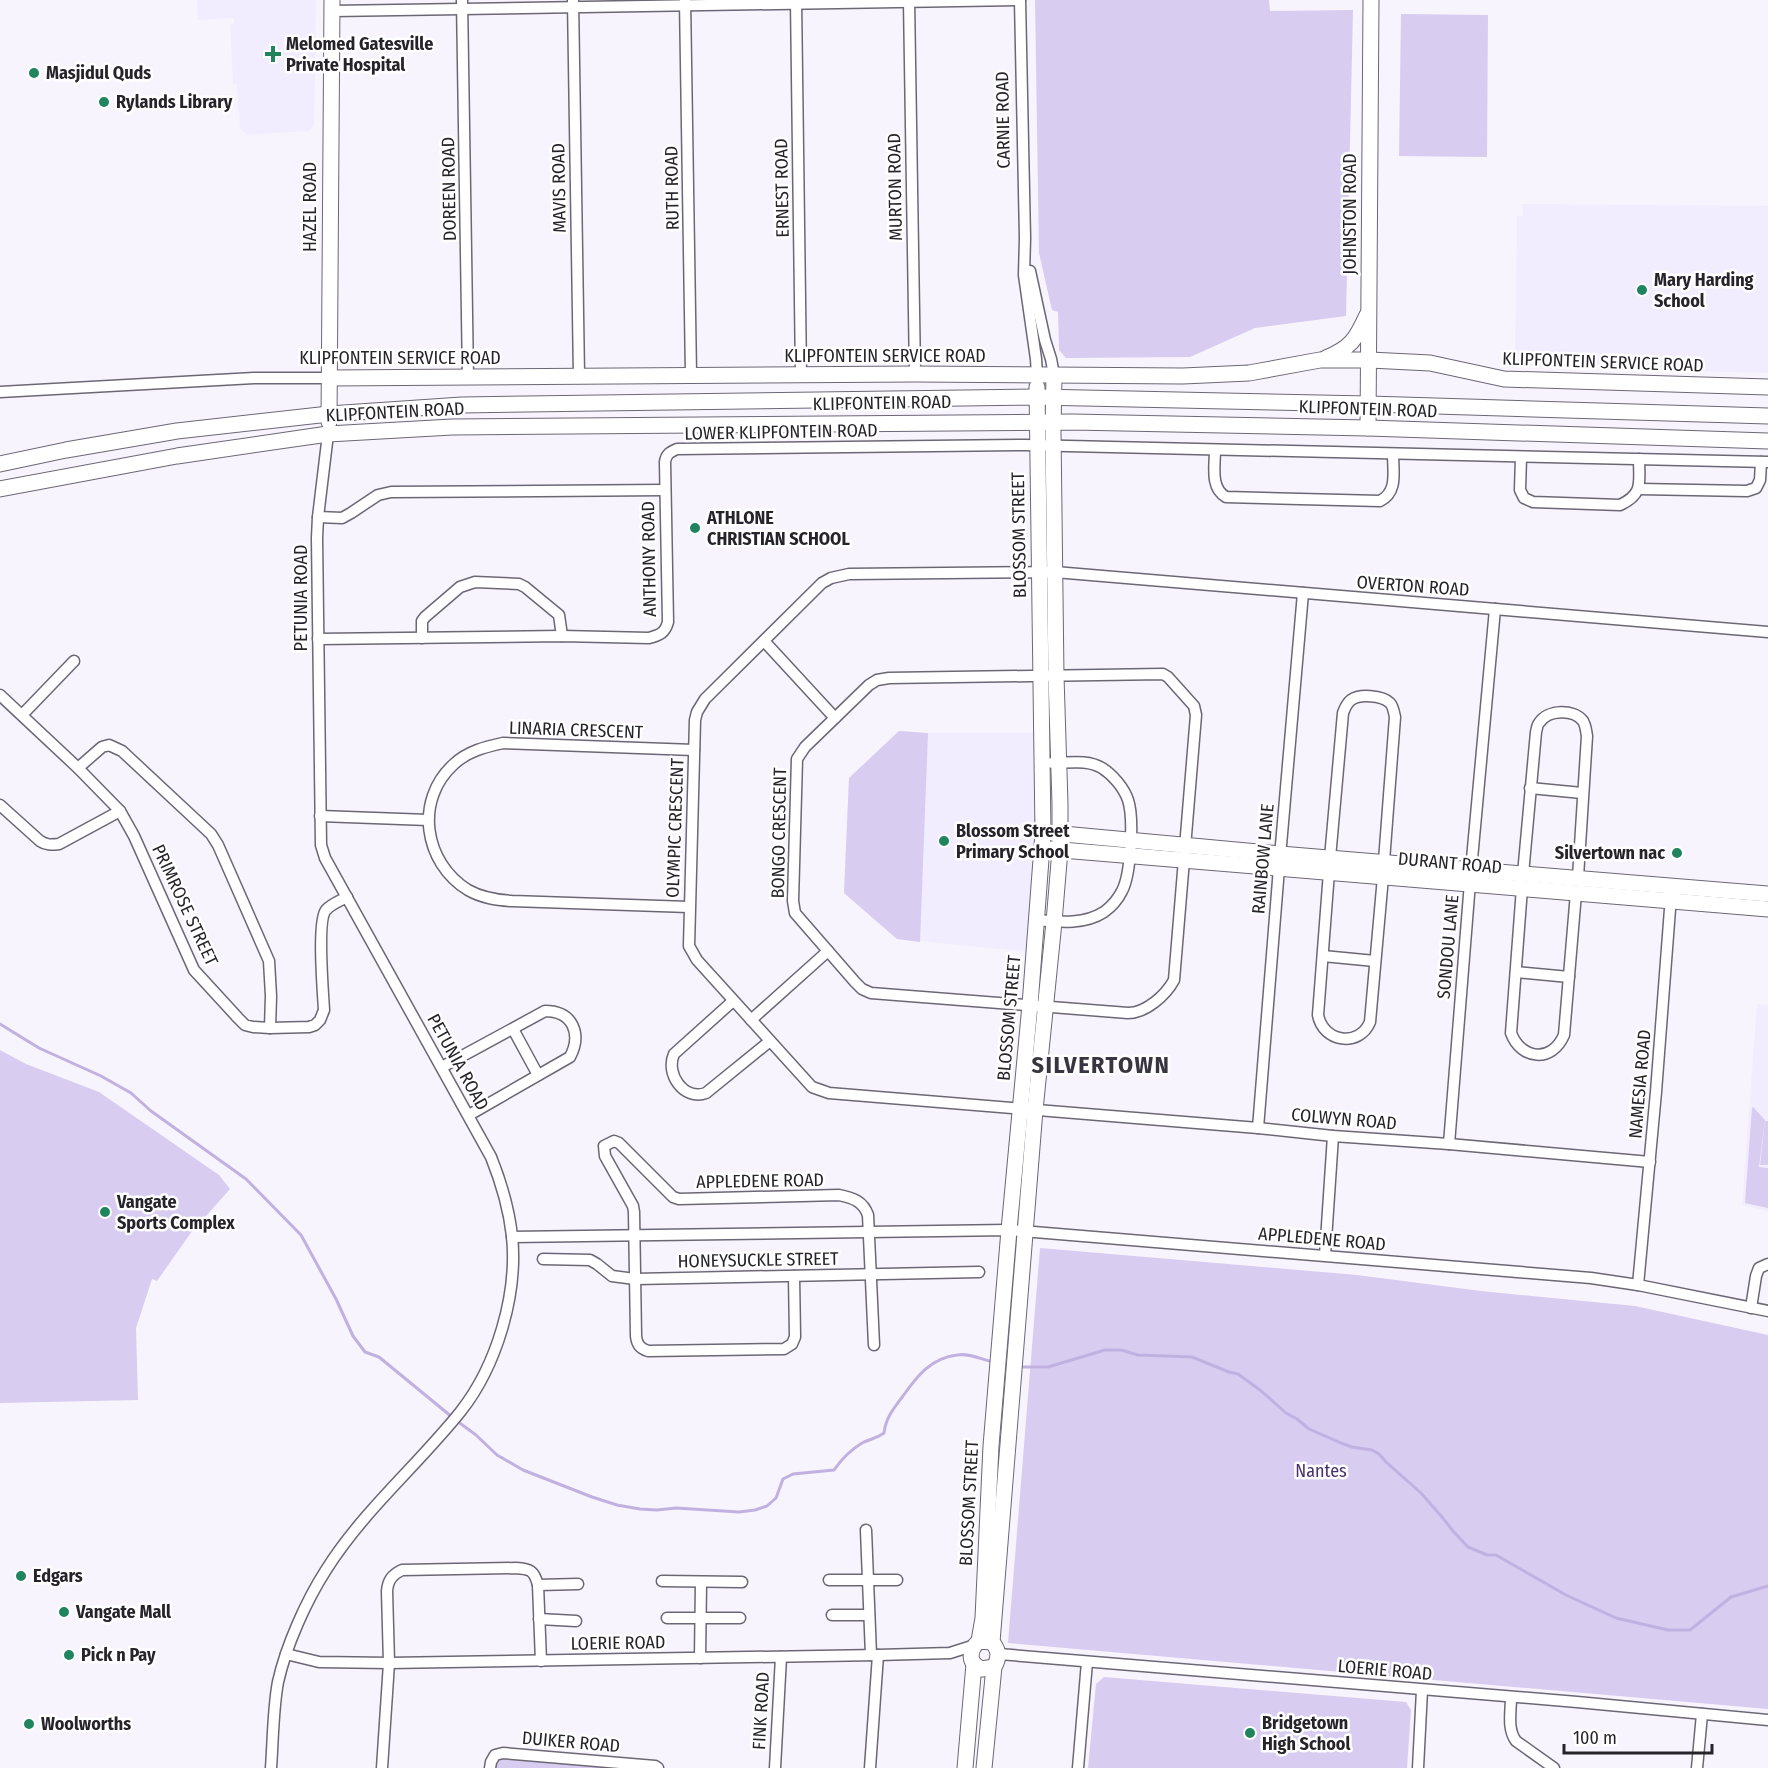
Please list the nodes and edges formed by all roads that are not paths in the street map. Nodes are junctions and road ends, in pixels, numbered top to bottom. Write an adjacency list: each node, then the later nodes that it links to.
1 (1020, 0): 3 (street); 9 (street, CARNIE ROAD)
2 (1371, 0): 10 (street, JOHNSTON ROAD)
3 (909, 1): 5 (street); 13 (street, MURTON ROAD)
4 (685, 2): 5 (street); 6 (street); 14 (street, RUTH ROAD)
5 (796, 2): 15 (street, ERNEST ROAD)
6 (573, 3): 7 (street); 18 (street, MAVIS ROAD)
7 (462, 4): 8 (street); 20 (street, DOREEN ROAD)
8 (332, 5): 19 (street, HAZEL ROAD)
9 (1025, 238): 16 (street, CARNIE ROAD); 17 (street, CARNIE ROAD)
10 (1370, 309): 11 (street); 12 (street, JOHNSTON ROAD)
11 (1320, 360): 12 (street, KLIPFONTEIN SERVICE ROAD); 17 (street, KLIPFONTEIN SERVICE ROAD)
12 (1370, 360): 21 (street, KLIPFONTEIN SERVICE ROAD); 25 (street, JOHNSTON ROAD)
13 (915, 374): 15 (street, KLIPFONTEIN SERVICE ROAD); 16 (street, KLIPFONTEIN SERVICE ROAD)
14 (691, 375): 15 (street, KLIPFONTEIN SERVICE ROAD); 18 (street, KLIPFONTEIN SERVICE ROAD)
15 (801, 375)
16 (1037, 375): 17 (street, KLIPFONTEIN SERVICE ROAD); 23 (street, CARNIE ROAD)
17 (1054, 375): 24 (street, CARNIE ROAD)
18 (579, 376): 20 (street, KLIPFONTEIN SERVICE ROAD)
19 (329, 378): 20 (street, KLIPFONTEIN SERVICE ROAD); 22 (street, KLIPFONTEIN SERVICE ROAD); 26 (street, HAZEL ROAD)
20 (468, 378)
21 (1768, 387)
22 (0, 392)
23 (1037, 397): 24 (street, KLIPFONTEIN ROAD); 26 (street, KLIPFONTEIN ROAD); 28 (street, BLOSSOM STREET)
24 (1054, 398): 25 (street, KLIPFONTEIN ROAD); 28 (street, BLOSSOM STREET)
25 (1369, 404): 27 (street, KLIPFONTEIN ROAD); 29 (street, JOHNSTON ROAD)
26 (329, 414): 30 (street, HAZEL ROAD); 39 (street, KLIPFONTEIN ROAD)
27 (1768, 416)
28 (1045, 422): 29 (street, KLIPFONTEIN ROAD); 30 (street, KLIPFONTEIN ROAD); 32 (street, BLOSSOM STREET); 33 (street, BLOSSOM STREET)
29 (1368, 428): 31 (street, KLIPFONTEIN ROAD)
30 (328, 434): 40 (street, KLIPFONTEIN ROAD); 43 (street, PETUNIA ROAD)
31 (1768, 441)
32 (1038, 447): 33 (street, LOWER KLIPFONTEIN ROAD); 42 (street, LOWER KLIPFONTEIN ROAD); 44 (street, BLOSSOM STREET)
33 (1054, 447): 34 (street, LOWER KLIPFONTEIN ROAD); 45 (street, BLOSSOM STREET)
34 (1215, 450): 35 (street, LOWER KLIPFONTEIN ROAD); 35 (street)
35 (1393, 454): 36 (street, LOWER KLIPFONTEIN ROAD)
36 (1521, 457): 37 (street, LOWER KLIPFONTEIN ROAD); 41 (street)
37 (1639, 459): 38 (street, LOWER KLIPFONTEIN ROAD); 41 (street)
38 (1764, 462): 41 (street, LOWER KLIPFONTEIN ROAD)
39 (0, 464)
40 (0, 489)
41 (1639, 489)
42 (665, 490): 43 (street); 49 (street, ANTHONY ROAD)
43 (318, 517): 51 (street, PETUNIA ROAD)
44 (1038, 572): 45 (street, OLYMPIC CRESCENT); 52 (street, OLYMPIC CRESCENT); 54 (street, BLOSSOM STREET)
45 (1055, 572): 46 (street, OVERTON ROAD); 55 (street, BLOSSOM STREET)
46 (1304, 593): 47 (street, OVERTON ROAD); 75 (street, RAINBOW LANE)
47 (1495, 609): 48 (street, OVERTON ROAD); 78 (street, SONDOU LANE)
48 (1768, 632)
49 (562, 636): 50 (street, ANTHONY ROAD); 50 (street)
50 (422, 638): 51 (street, ANTHONY ROAD)
51 (318, 639): 67 (street, PETUNIA ROAD)
52 (764, 641): 58 (street); 59 (street, OLYMPIC CRESCENT)
53 (74, 661): 57 (street)
54 (1040, 676): 55 (street, BONGO CRESCENT); 58 (street, BONGO CRESCENT); 60 (street, BLOSSOM STREET)
55 (1056, 676): 61 (street, BLOSSOM STREET); 74 (street, BONGO CRESCENT)
56 (0, 695): 57 (street, PRIMROSE STREET)
57 (22, 715): 62 (street, PRIMROSE STREET)
58 (835, 718): 88 (street, BONGO CRESCENT)
59 (694, 750): 68 (street, LINARIA CRESCENT); 84 (street, OLYMPIC CRESCENT)
60 (1043, 763): 61 (street); 69 (street, BLOSSOM STREET)
61 (1059, 763): 70 (street, BLOSSOM STREET); 71 (street)
62 (78, 768): 66 (street, PRIMROSE STREET); 97 (street)
63 (1530, 788): 64 (street); 64 (street); 79 (street)
64 (1582, 793): 80 (street)
65 (0, 805): 66 (street)
66 (120, 811): 97 (street, PRIMROSE STREET)
67 (320, 816): 68 (street); 83 (street, PETUNIA ROAD)
68 (428, 820): 84 (street, LINARIA CRESCENT)
69 (1043, 833): 70 (street, DURANT ROAD); 72 (street, BLOSSOM STREET)
70 (1060, 834): 71 (street, DURANT ROAD); 73 (street, BLOSSOM STREET)
71 (1130, 848): 73 (street, DURANT ROAD); 74 (street, DURANT ROAD); 87 (street)
72 (1042, 849): 73 (street, DURANT ROAD); 86 (street, BLOSSOM STREET)
73 (1060, 850): 87 (street, BLOSSOM STREET)
74 (1184, 852): 75 (street, DURANT ROAD); 95 (street, BONGO CRESCENT)
75 (1280, 861): 76 (street, DURANT ROAD); 104 (street, RAINBOW LANE)
76 (1330, 865): 77 (street, DURANT ROAD); 77 (street); 89 (street)
77 (1384, 869): 78 (street, DURANT ROAD); 90 (street)
78 (1470, 877): 79 (street, DURANT ROAD); 106 (street, SONDOU LANE)
79 (1522, 881): 80 (street, DURANT ROAD); 91 (street)
80 (1577, 885): 81 (street, DURANT ROAD); 92 (street)
81 (1671, 894): 82 (street, DURANT ROAD); 85 (street, DURANT ROAD); 107 (street, NAMESIA ROAD)
82 (1768, 894)
83 (347, 897): 97 (street, PRIMROSE STREET); 100 (street, PETUNIA ROAD)
84 (689, 907): 93 (street, OLYMPIC CRESCENT)
85 (1768, 909)
86 (1036, 920): 87 (street); 94 (street, BLOSSOM STREET)
87 (1054, 922): 95 (street, BLOSSOM STREET)
88 (828, 951): 94 (street, BONGO CRESCENT); 96 (street)
89 (1323, 956): 90 (street); 90 (street)
90 (1375, 961)
91 (1516, 972): 92 (street); 92 (street)
92 (1569, 977)
93 (733, 1001): 96 (street, OLYMPIC CRESCENT); 99 (street)
94 (1030, 1005): 95 (street, BONGO CRESCENT); 102 (street, BLOSSOM STREET)
95 (1046, 1006): 102 (street, BLOSSOM STREET)
96 (751, 1020): 99 (street, OLYMPIC CRESCENT)
97 (270, 1029)
98 (513, 1029): 100 (street); 101 (street); 101 (street)
99 (770, 1041): 102 (street, OLYMPIC CRESCENT)
100 (442, 1067): 103 (street, PETUNIA ROAD)
101 (538, 1075): 103 (street)
102 (1028, 1109): 104 (street, COLWYN ROAD); 108 (street, BLOSSOM STREET); 109 (street, BLOSSOM STREET)
103 (469, 1115): 112 (street, PETUNIA ROAD)
104 (1258, 1128): 105 (street, COLWYN ROAD)
105 (1333, 1136): 106 (street, COLWYN ROAD); 113 (street)
106 (1449, 1144): 107 (street, COLWYN ROAD)
107 (1650, 1162): 120 (street, NAMESIA ROAD)
108 (1009, 1230): 109 (street, APPLEDENE ROAD); 110 (street, APPLEDENE ROAD); 124 (street, BLOSSOM STREET)
109 (1025, 1231): 113 (street, APPLEDENE ROAD); 125 (street, BLOSSOM STREET)
110 (870, 1233): 111 (street, APPLEDENE ROAD); 111 (street, APPLEDENE ROAD); 117 (street)
111 (635, 1236): 112 (street, APPLEDENE ROAD); 119 (street)
112 (512, 1237): 143 (street, PETUNIA ROAD)
113 (1325, 1256): 120 (street, APPLEDENE ROAD)
114 (543, 1259): 119 (street, HONEYSUCKLE STREET)
115 (1768, 1264): 121 (street)
116 (979, 1272): 117 (street, HONEYSUCKLE STREET)
117 (871, 1275): 118 (street, HONEYSUCKLE STREET); 123 (street)
118 (794, 1276): 119 (street, HONEYSUCKLE STREET); 119 (street)
119 (635, 1280)
120 (1638, 1285): 121 (street, APPLEDENE ROAD)
121 (1751, 1308): 122 (street, APPLEDENE ROAD)
122 (1768, 1311)
123 (874, 1345)
124 (991, 1446): 125 (street); 142 (street, BLOSSOM STREET)
125 (1008, 1447): 142 (street, BLOSSOM STREET)
126 (866, 1530): 128 (street)
127 (829, 1580): 128 (street)
128 (868, 1580): 129 (street); 136 (street)
129 (897, 1580)
130 (662, 1581): 131 (street)
131 (701, 1582): 132 (street); 138 (street)
132 (742, 1582)
133 (578, 1584): 134 (street)
134 (538, 1585): 140 (street); 149 (street)
135 (832, 1615): 136 (street)
136 (869, 1615): 144 (street)
137 (667, 1618): 138 (street)
138 (700, 1618): 139 (street); 146 (street)
139 (740, 1618)
140 (539, 1619): 141 (street); 147 (street)
141 (576, 1620)
142 (983, 1653): 144 (street, LOERIE ROAD); 148 (street, LOERIE ROAD); 160 (street, BLOSSOM STREET); 161 (street, BLOSSOM STREET)
143 (286, 1654): 149 (street, LOERIE ROAD); 154 (street, PETUNIA ROAD)
144 (875, 1655): 145 (street, LOERIE ROAD); 159 (street)
145 (781, 1657): 146 (street, LOERIE ROAD); 158 (street, FINK ROAD)
146 (700, 1658): 147 (street, LOERIE ROAD)
147 (541, 1661): 149 (street, LOERIE ROAD)
148 (1087, 1662): 150 (street, LOERIE ROAD); 162 (street)
149 (389, 1663): 155 (street)
150 (1422, 1690): 151 (street, LOERIE ROAD); 163 (street)
151 (1511, 1697): 152 (street, LOERIE ROAD); 164 (street)
152 (1702, 1714): 153 (street, LOERIE ROAD); 165 (street)
153 (1768, 1720)
154 (271, 1768)
155 (382, 1768)
156 (490, 1768): 157 (street, DUIKER ROAD)
157 (658, 1768)
158 (775, 1768)
159 (870, 1768)
160 (965, 1768)
161 (984, 1768)
162 (1078, 1768)
163 (1418, 1768)
164 (1554, 1768)
165 (1697, 1768)

